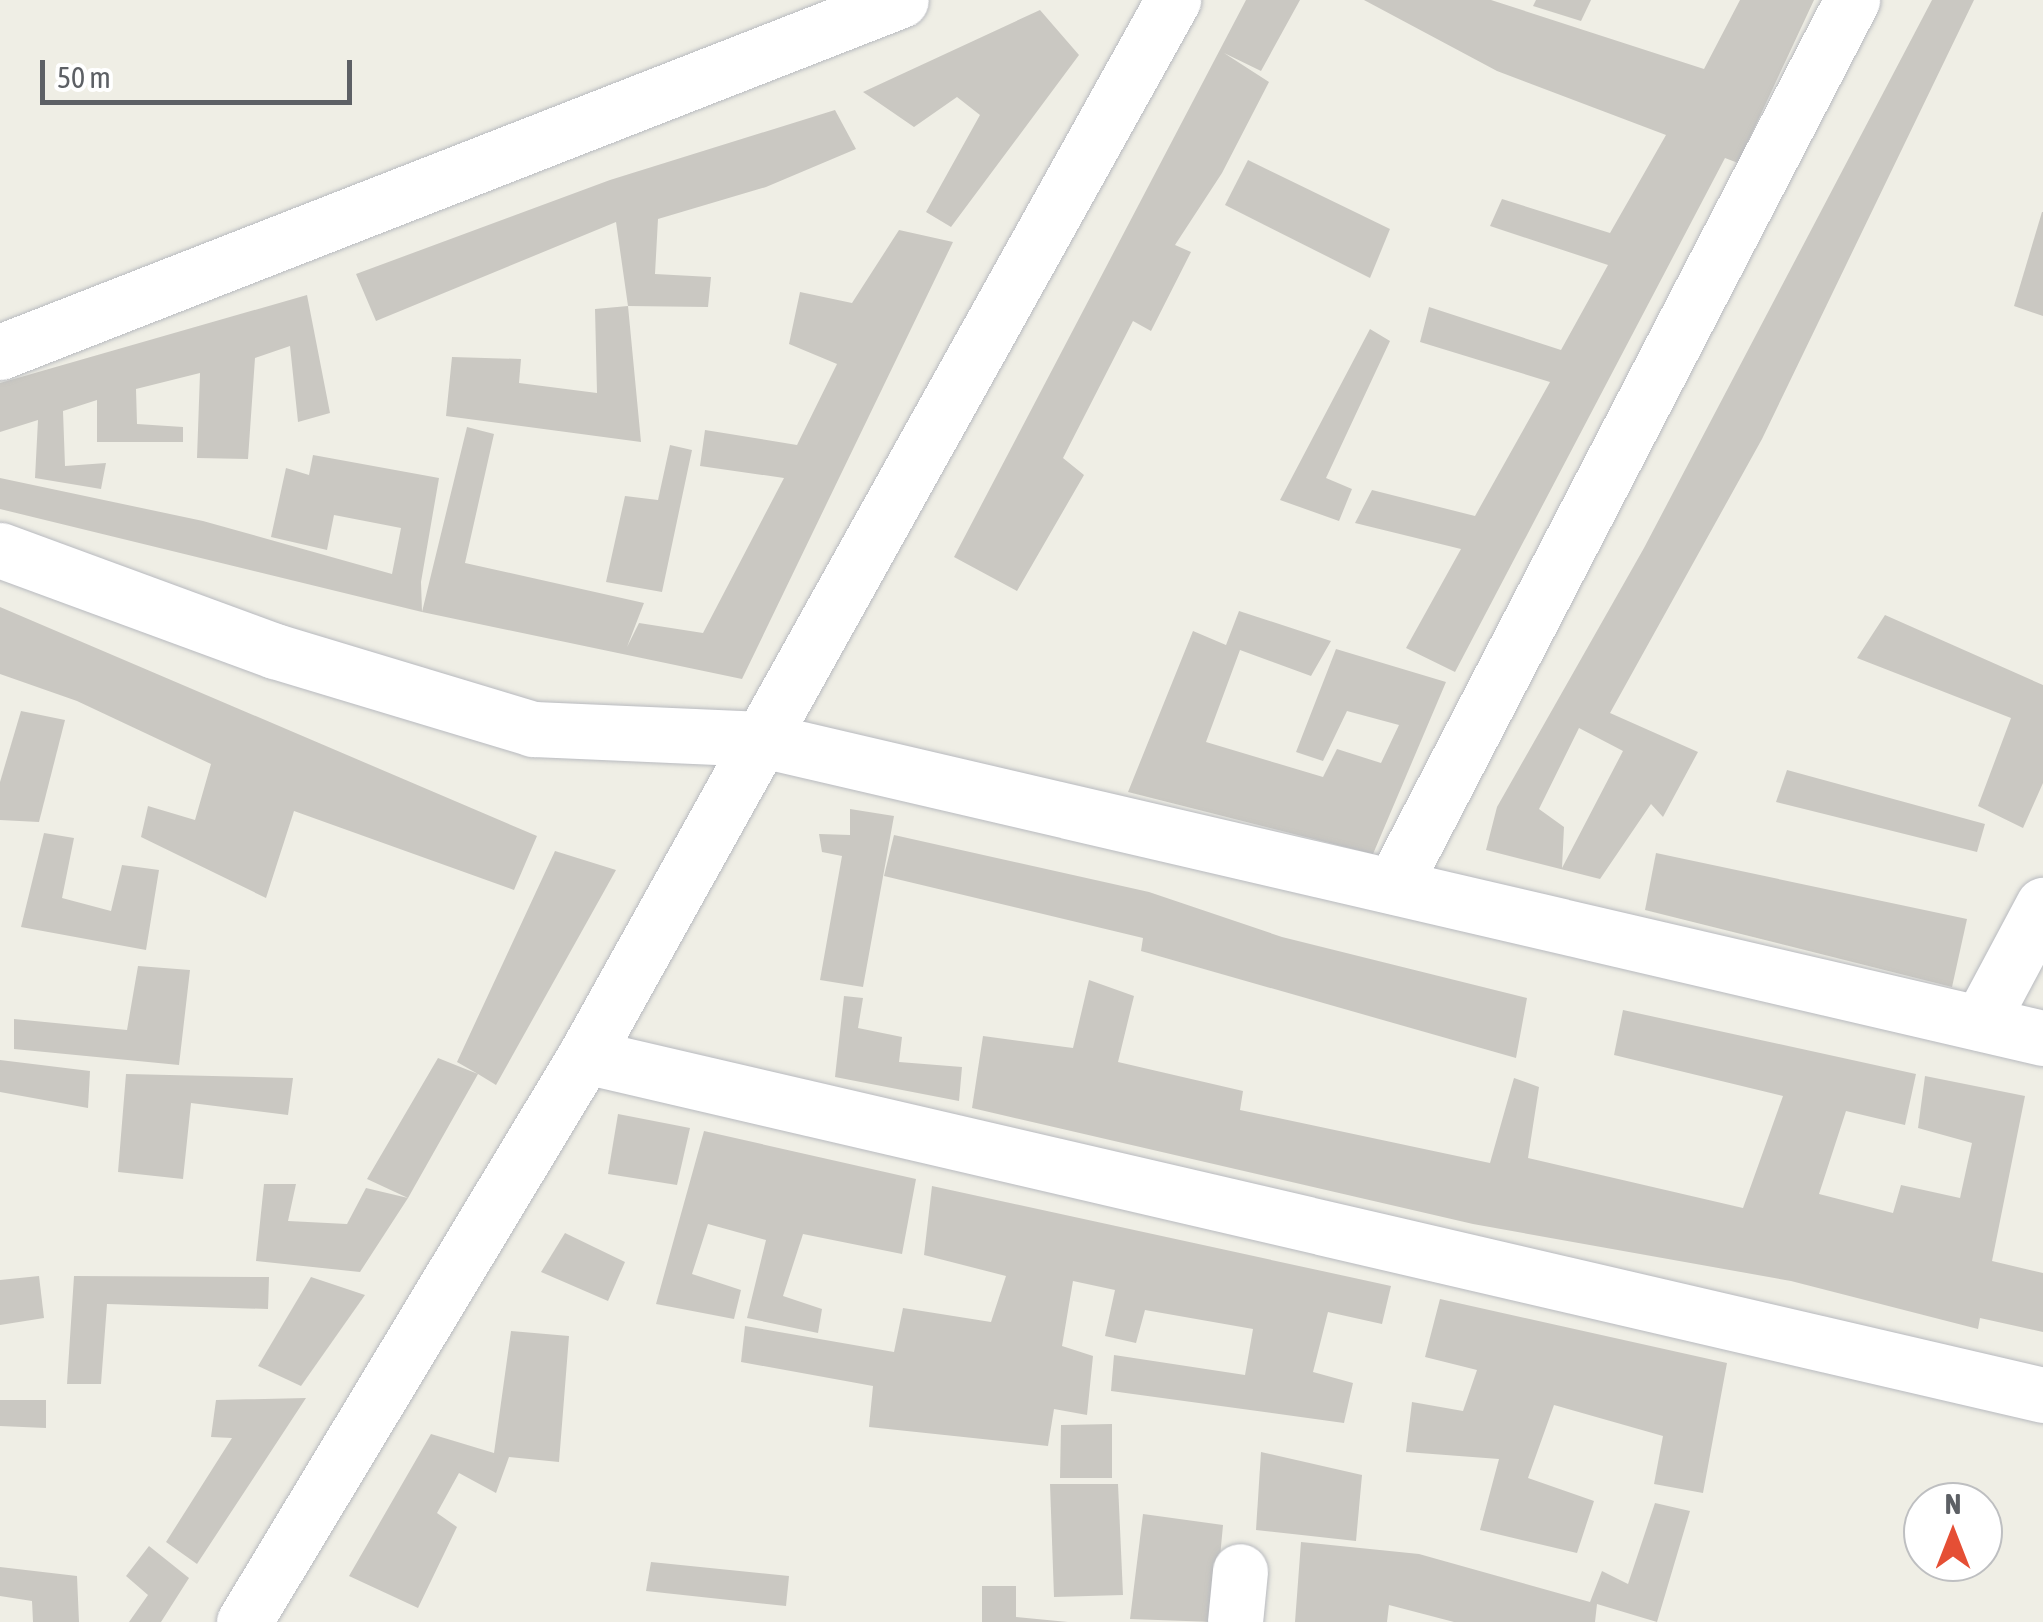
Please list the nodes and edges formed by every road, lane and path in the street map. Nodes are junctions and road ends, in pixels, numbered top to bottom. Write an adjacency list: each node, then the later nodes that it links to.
1 (901, 0): 4 (street)
2 (1173, 0): 6 (street)
3 (1852, 0): 7 (street)
4 (0, 352)
5 (0, 550): 6 (street)
6 (758, 739): 7 (street); 11 (street)
7 (1393, 886): 9 (street)
8 (2043, 904): 9 (street)
9 (1980, 1024): 10 (street)
10 (2043, 1038)
11 (585, 1056): 12 (street); 13 (street)
12 (2043, 1395)
13 (244, 1622)

